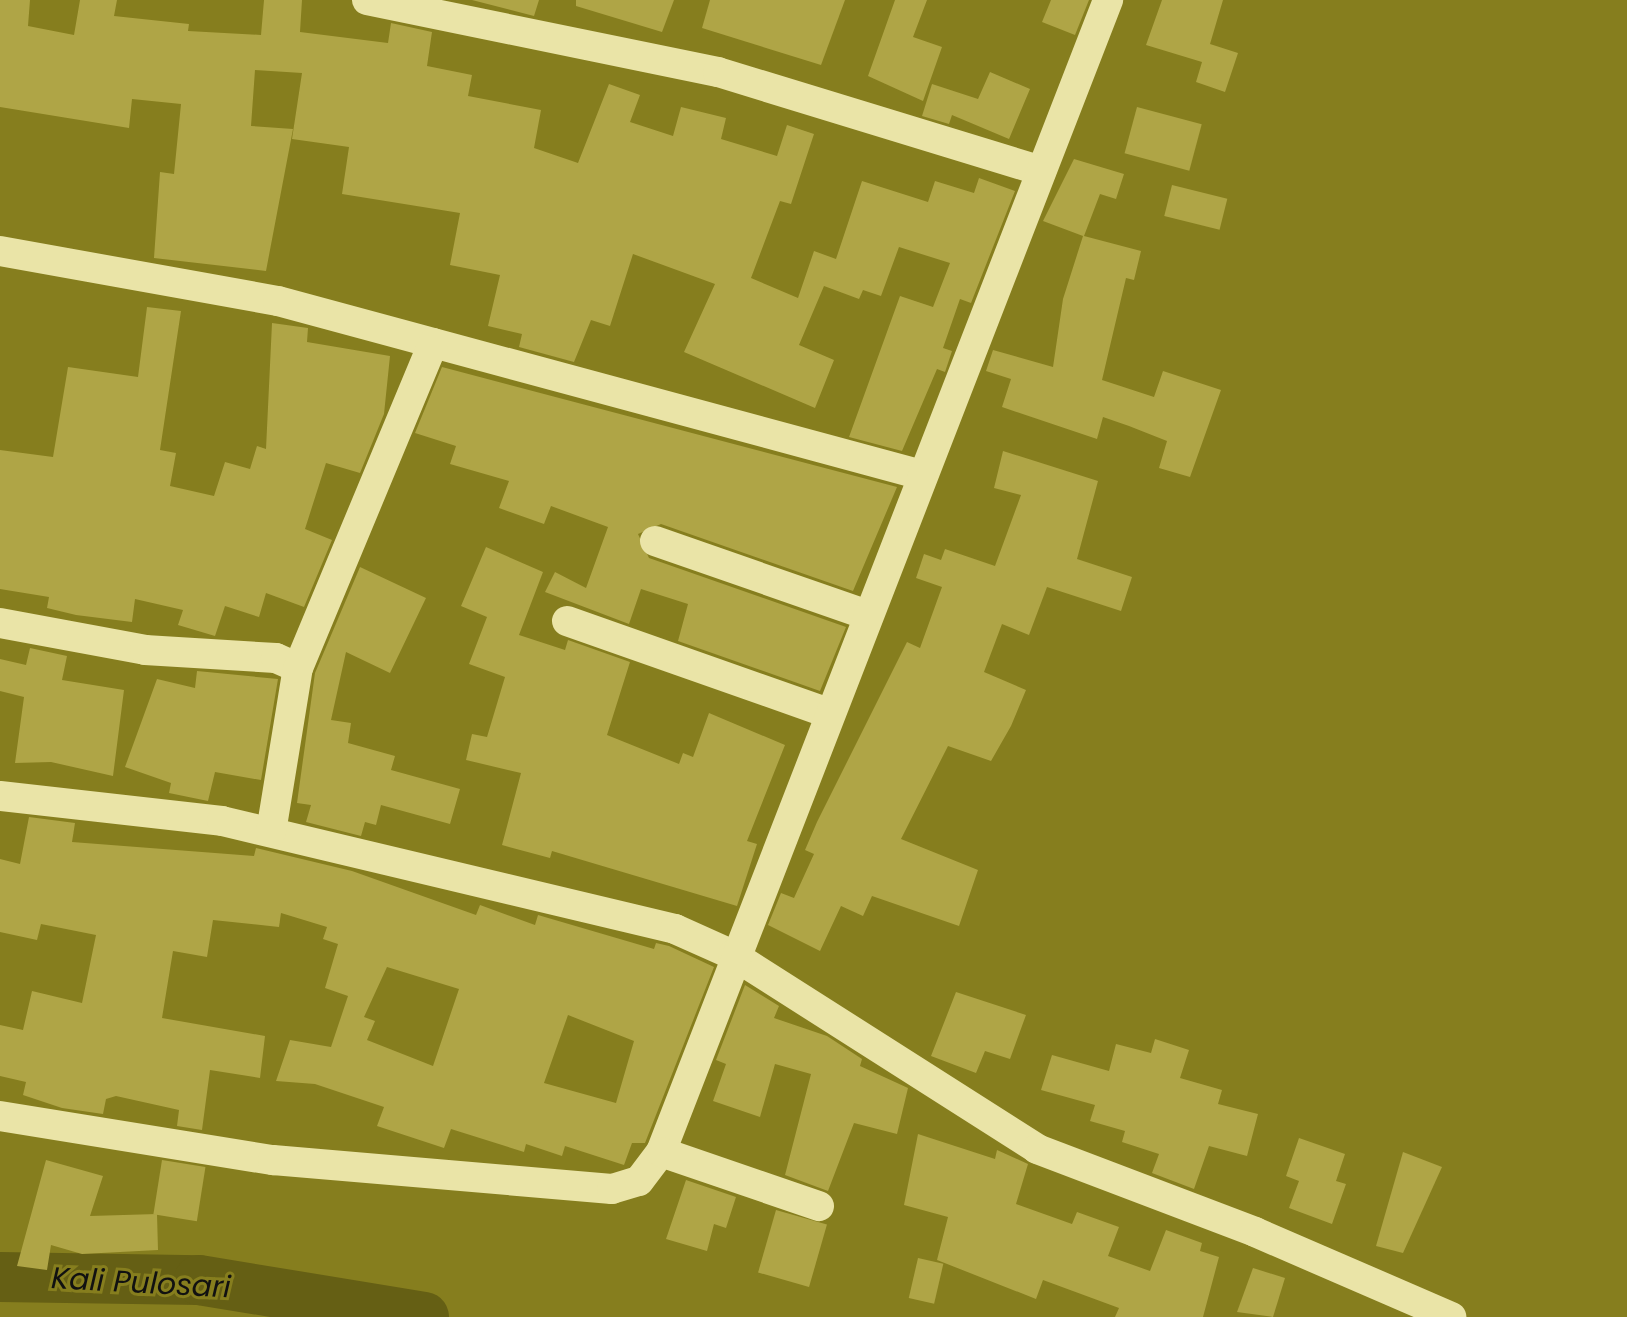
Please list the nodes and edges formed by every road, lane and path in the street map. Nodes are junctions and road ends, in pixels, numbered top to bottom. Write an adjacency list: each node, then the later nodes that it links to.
1 (367, 0): 3 (street)
2 (1108, 0): 3 (street)
3 (1041, 171): 6 (street)
4 (0, 251): 5 (street)
5 (433, 343): 6 (street); 11 (street)
6 (922, 475): 8 (street)
7 (655, 541): 8 (street)
8 (867, 615): 12 (street)
9 (567, 621): 12 (street)
10 (0, 623): 11 (street)
11 (298, 668): 14 (street)
12 (828, 713): 15 (street)
13 (0, 796): 14 (street)
14 (271, 832): 15 (street)
15 (733, 955): 17 (street); 19 (street)
16 (0, 1116): 17 (street)
17 (661, 1152): 18 (street)
18 (819, 1206)
19 (1451, 1317)

